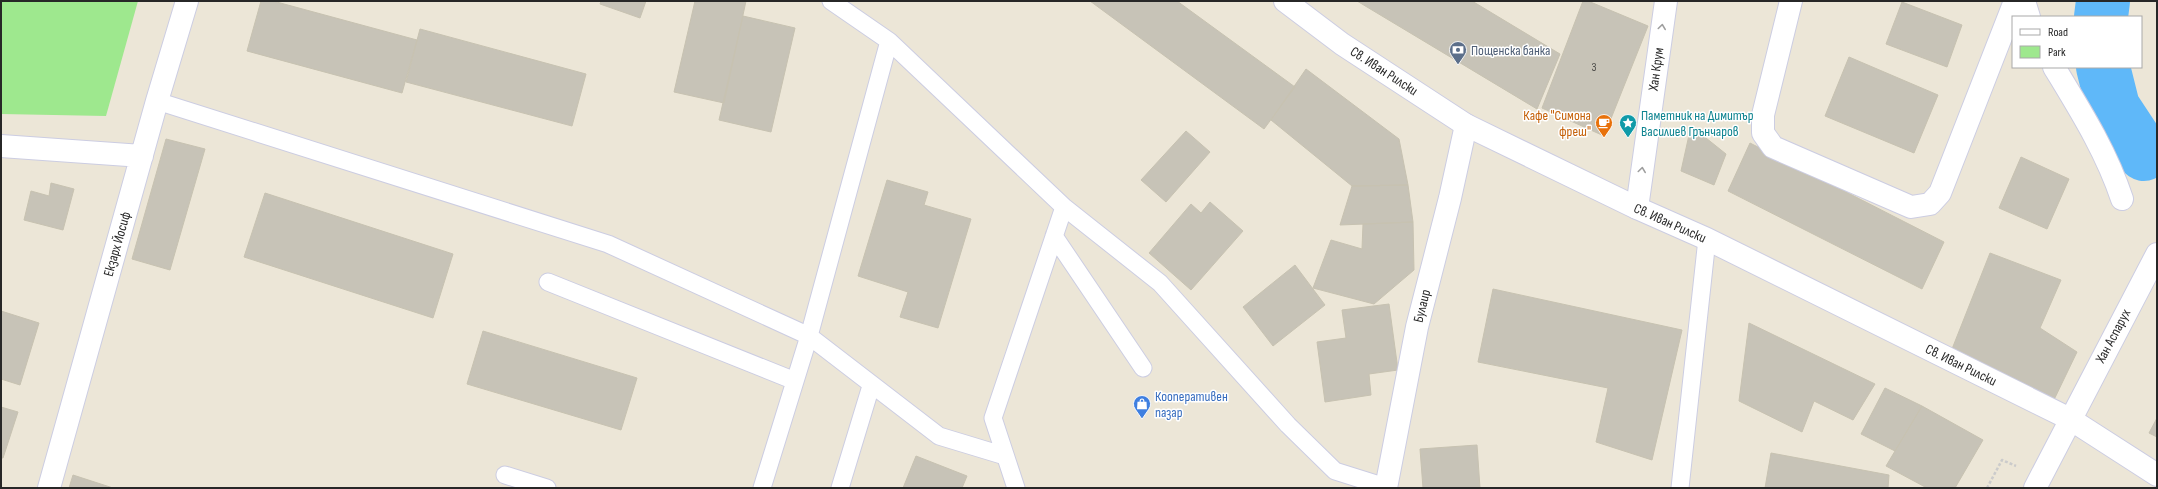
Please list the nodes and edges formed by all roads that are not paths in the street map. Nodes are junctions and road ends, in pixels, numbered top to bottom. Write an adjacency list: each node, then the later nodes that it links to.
1 (187, 1): 11 (street, Екзарх Йосиф)
2 (831, 1): 9 (lane)
3 (1285, 1): 12 (street, Св. Иван Рилски)
4 (1666, 1): 17 (street, Хан Крум, one-way to 4)
5 (1791, 1): 6 (street)
6 (2015, 1)
7 (2024, 1): 8 (street)
8 (2029, 16)
9 (889, 41): 16 (lane); 22 (lane)
10 (2055, 68): 15 (street)
11 (157, 101): 14 (street, Екзарх Йосиф); 22 (lane)
12 (1466, 125): 17 (street, Св. Иван Рилски); 36 (street, Булаир)
13 (1, 146): 14 (street)
14 (142, 156): 31 (street, Екзарх Йосиф)
15 (2122, 198)
16 (1064, 207): 18 (lane); 36 (lane)
17 (1636, 208): 19 (street, Св. Иван Рилски)
18 (1054, 236): 23 (lane); 27 (lane)
19 (1707, 239): 26 (street, Св. Иван Рилски); 37 (lane)
20 (2157, 254): 26 (street, Хан Аспарух)
21 (548, 282): 24 (lane)
22 (809, 336): 24 (lane); 25 (lane)
23 (1142, 368)
24 (795, 381): 33 (lane)
25 (871, 386): 27 (lane); 34 (lane)
26 (2070, 419): 29 (street, Св. Иван Рилски); 30 (street, Хан Аспарух)
27 (1006, 456): 35 (lane)
28 (506, 475): 32 (lane)
29 (2157, 475)
30 (2038, 482)
31 (49, 488)
32 (546, 488)
33 (762, 488)
34 (840, 488)
35 (1016, 488)
36 (1386, 488)
37 (1680, 488)

